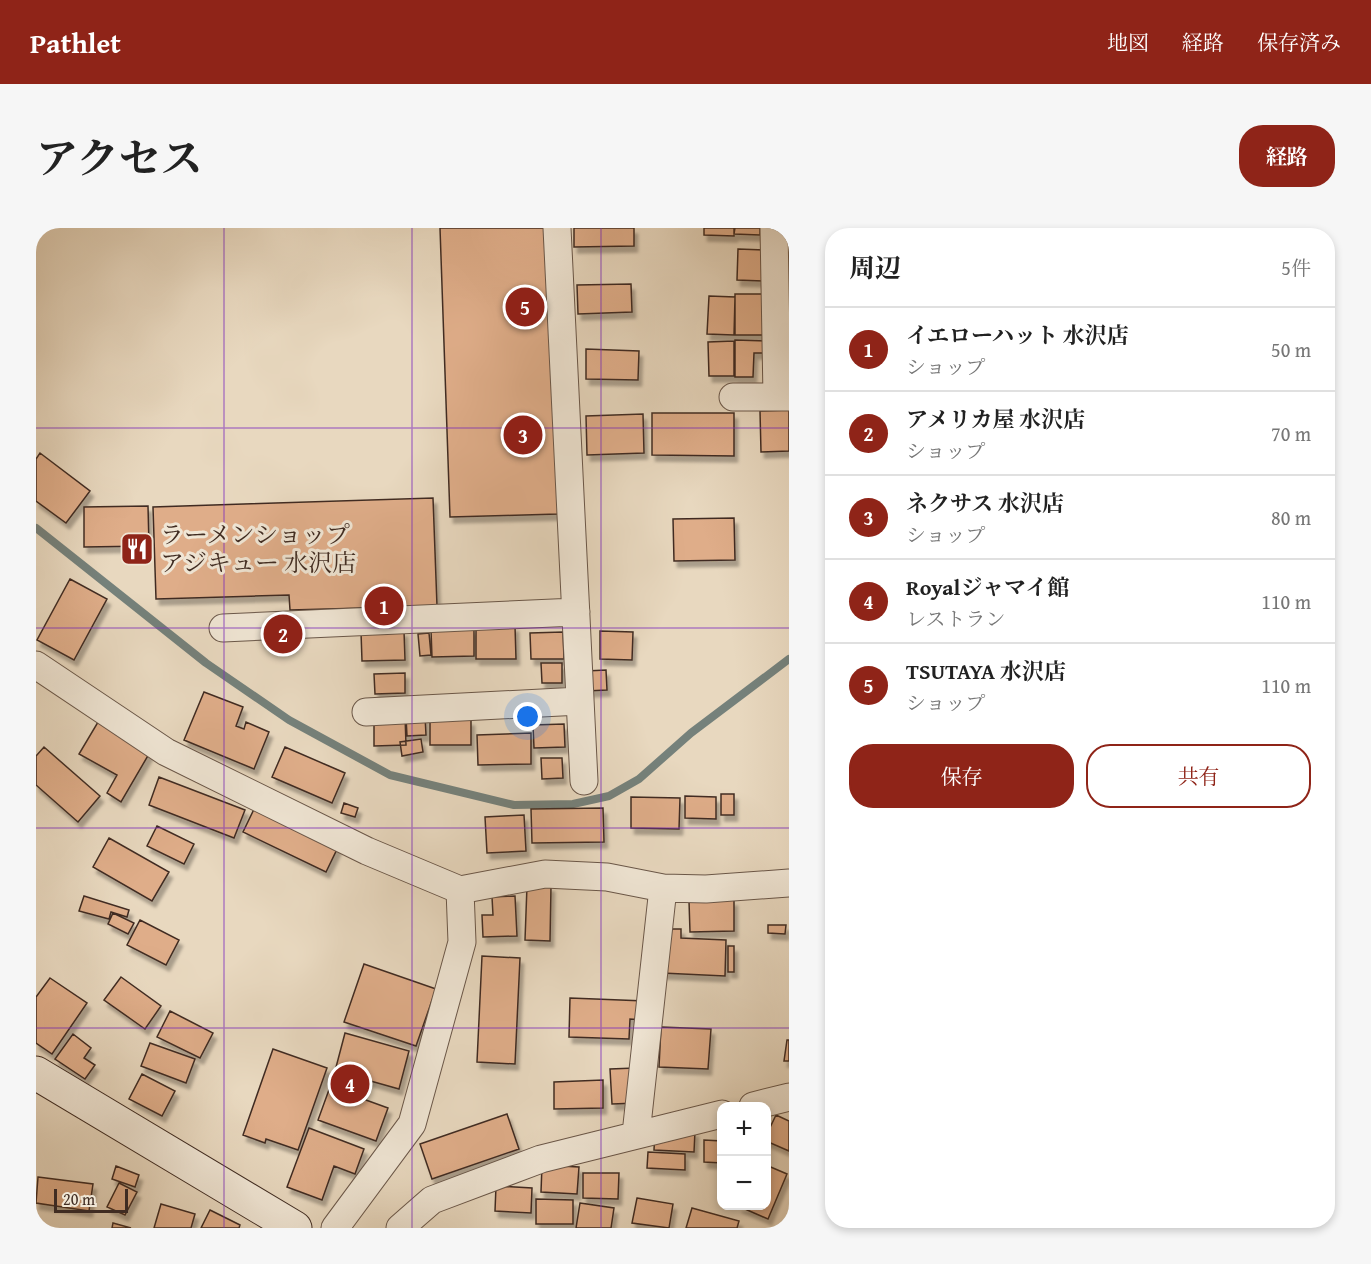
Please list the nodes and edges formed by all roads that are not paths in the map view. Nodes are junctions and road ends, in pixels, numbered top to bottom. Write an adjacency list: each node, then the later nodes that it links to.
1 (557, 228): 5 (street)
2 (774, 228): 4 (street)
3 (733, 397): 4 (street)
4 (783, 397)
5 (576, 612): 6 (street); 8 (street)
6 (223, 628)
7 (36, 665): 13 (street)
8 (580, 701): 9 (street); 10 (street)
9 (366, 712)
10 (584, 782)
11 (789, 883): 12 (street)
12 (663, 888): 13 (street); 18 (street)
13 (460, 890): 20 (street)
14 (36, 1073): 19 (street)
15 (789, 1097): 16 (street)
16 (771, 1102)
17 (717, 1115): 18 (street)
18 (636, 1134): 21 (street)
19 (295, 1228)
20 (335, 1228)
21 (400, 1228)

